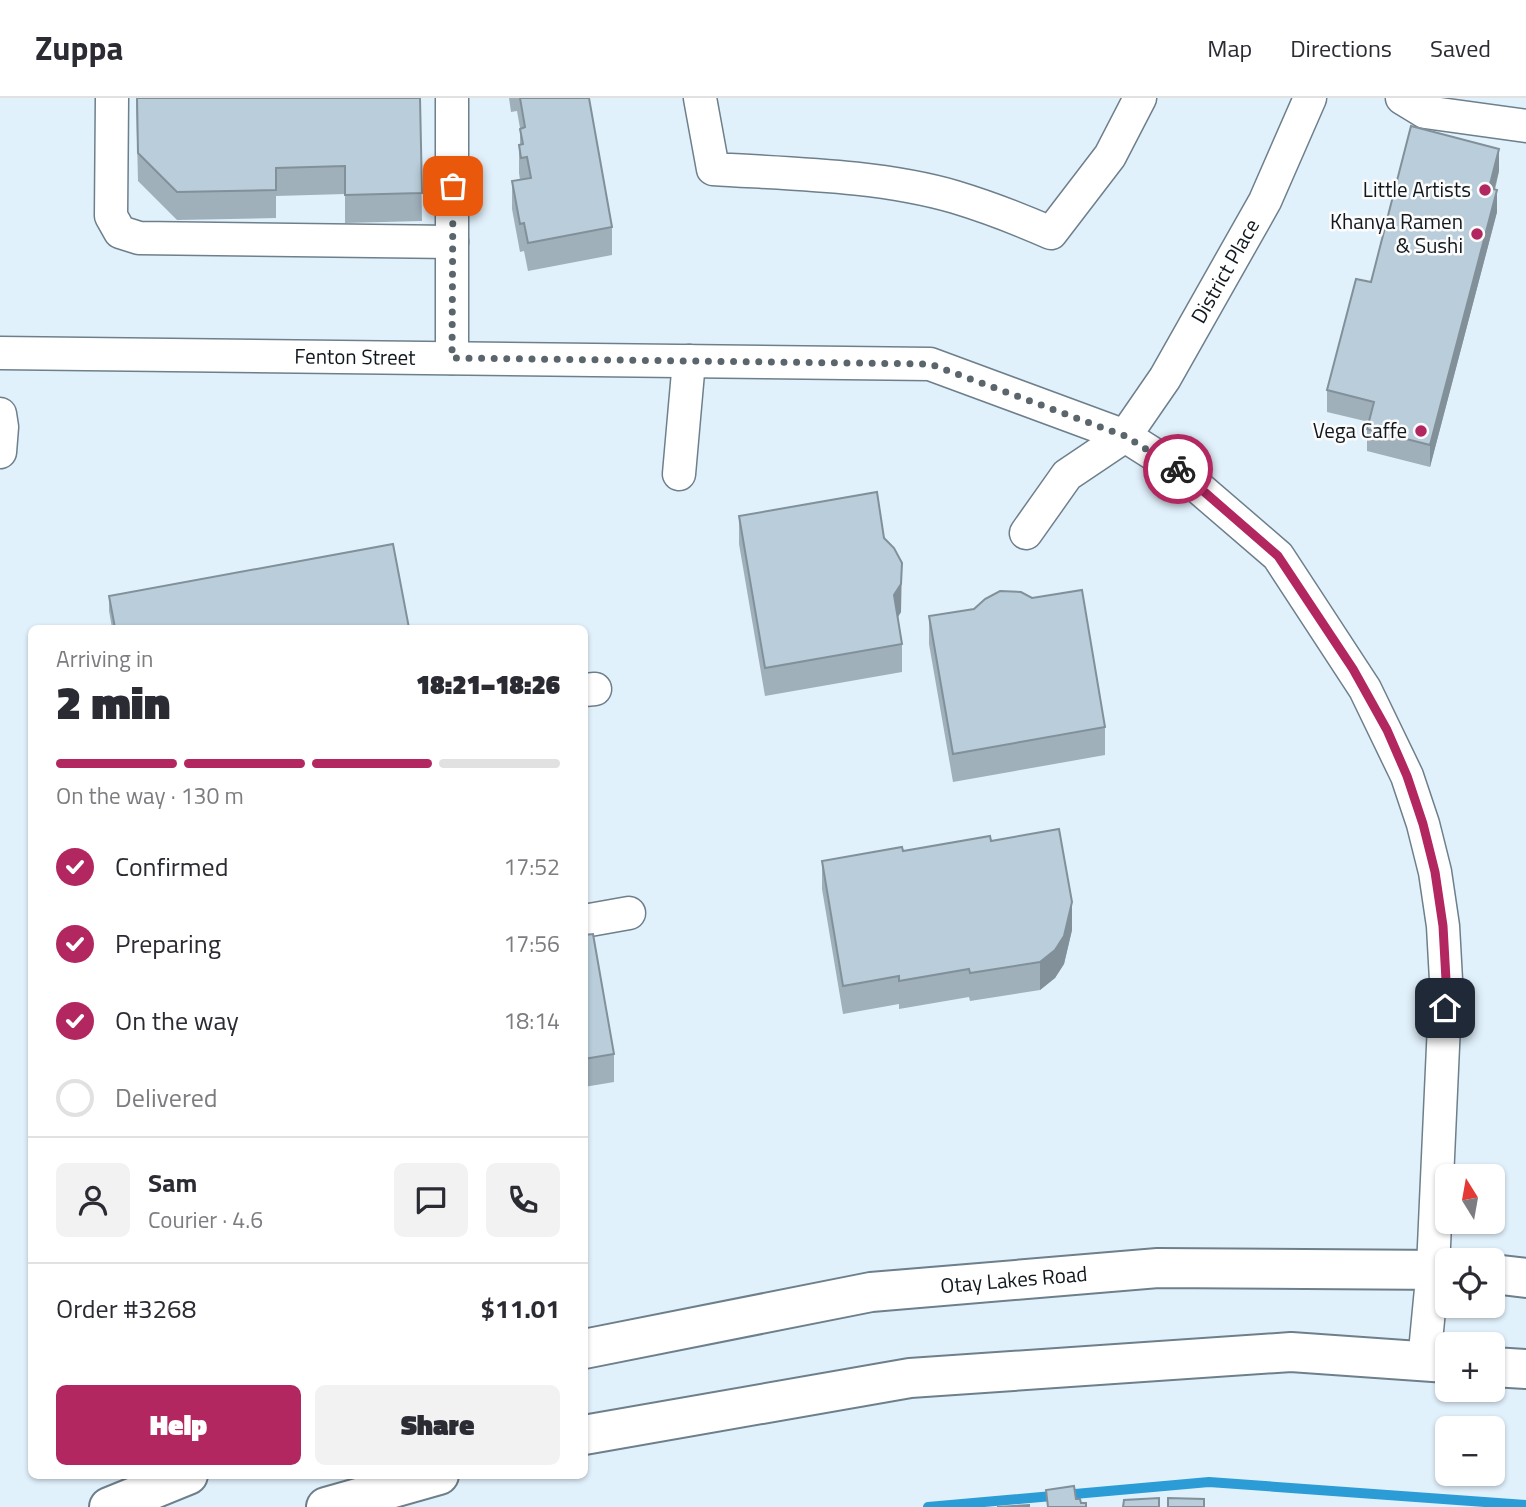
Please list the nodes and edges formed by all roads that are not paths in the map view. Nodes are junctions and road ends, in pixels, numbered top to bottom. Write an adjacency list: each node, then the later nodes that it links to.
1 (112, 98): 8 (street)
2 (452, 98): 8 (street)
3 (700, 98): 4 (street)
4 (1140, 98)
5 (1310, 98): 13 (street, District Place)
6 (1402, 98): 7 (street)
7 (1526, 126)
8 (452, 242): 10 (street)
9 (0, 353): 10 (street, Fenton Street)
10 (452, 358): 11 (street, Fenton Street)
11 (689, 361): 13 (street, Fenton Street); 15 (street)
12 (0, 414): 14 (street)
13 (1125, 436): 16 (street); 19 (street, Fenton Street)
14 (0, 452)
15 (679, 474)
16 (1026, 533)
17 (629, 913): 18 (street)
18 (588, 920)
19 (1440, 1248)
20 (1435, 1269): 23 (main road, Otay Lakes Road)
21 (1505, 1275): 22 (main road)
22 (1526, 1278)
23 (588, 1348)
24 (1435, 1362): 27 (main road)
25 (1505, 1368): 26 (main road)
26 (1526, 1369)
27 (588, 1434)
28 (178, 1479): 30 (main road)
29 (425, 1479): 31 (main road)
30 (109, 1507)
31 (326, 1507)

